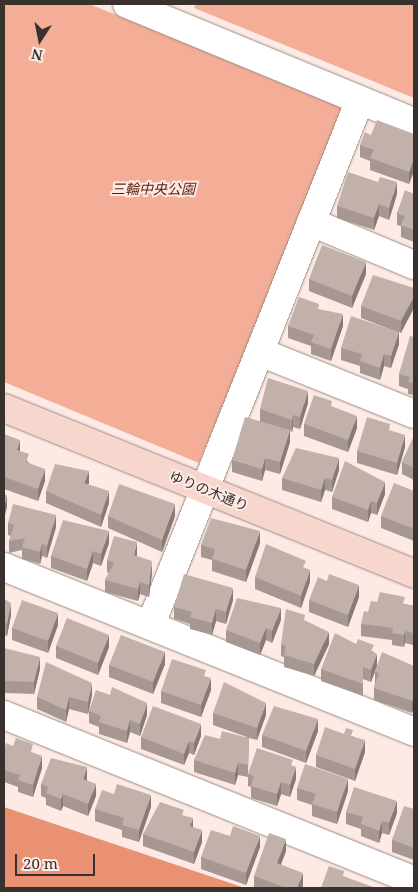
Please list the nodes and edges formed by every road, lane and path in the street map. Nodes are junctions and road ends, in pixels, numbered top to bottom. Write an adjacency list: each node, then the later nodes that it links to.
1 (127, 4): 2 (street)
2 (360, 100): 3 (street); 4 (street)
3 (414, 122)
4 (311, 222): 5 (street); 6 (street)
5 (414, 265)
6 (260, 352): 8 (street); 9 (street)
7 (4, 408): 9 (street, ゆりの木通り)
8 (414, 414)
9 (205, 489): 11 (street, ゆりの木通り); 12 (street)
10 (4, 567): 12 (street)
11 (414, 574)
12 (151, 624): 14 (street)
13 (4, 715): 15 (street)
14 (414, 732)
15 (414, 880)

